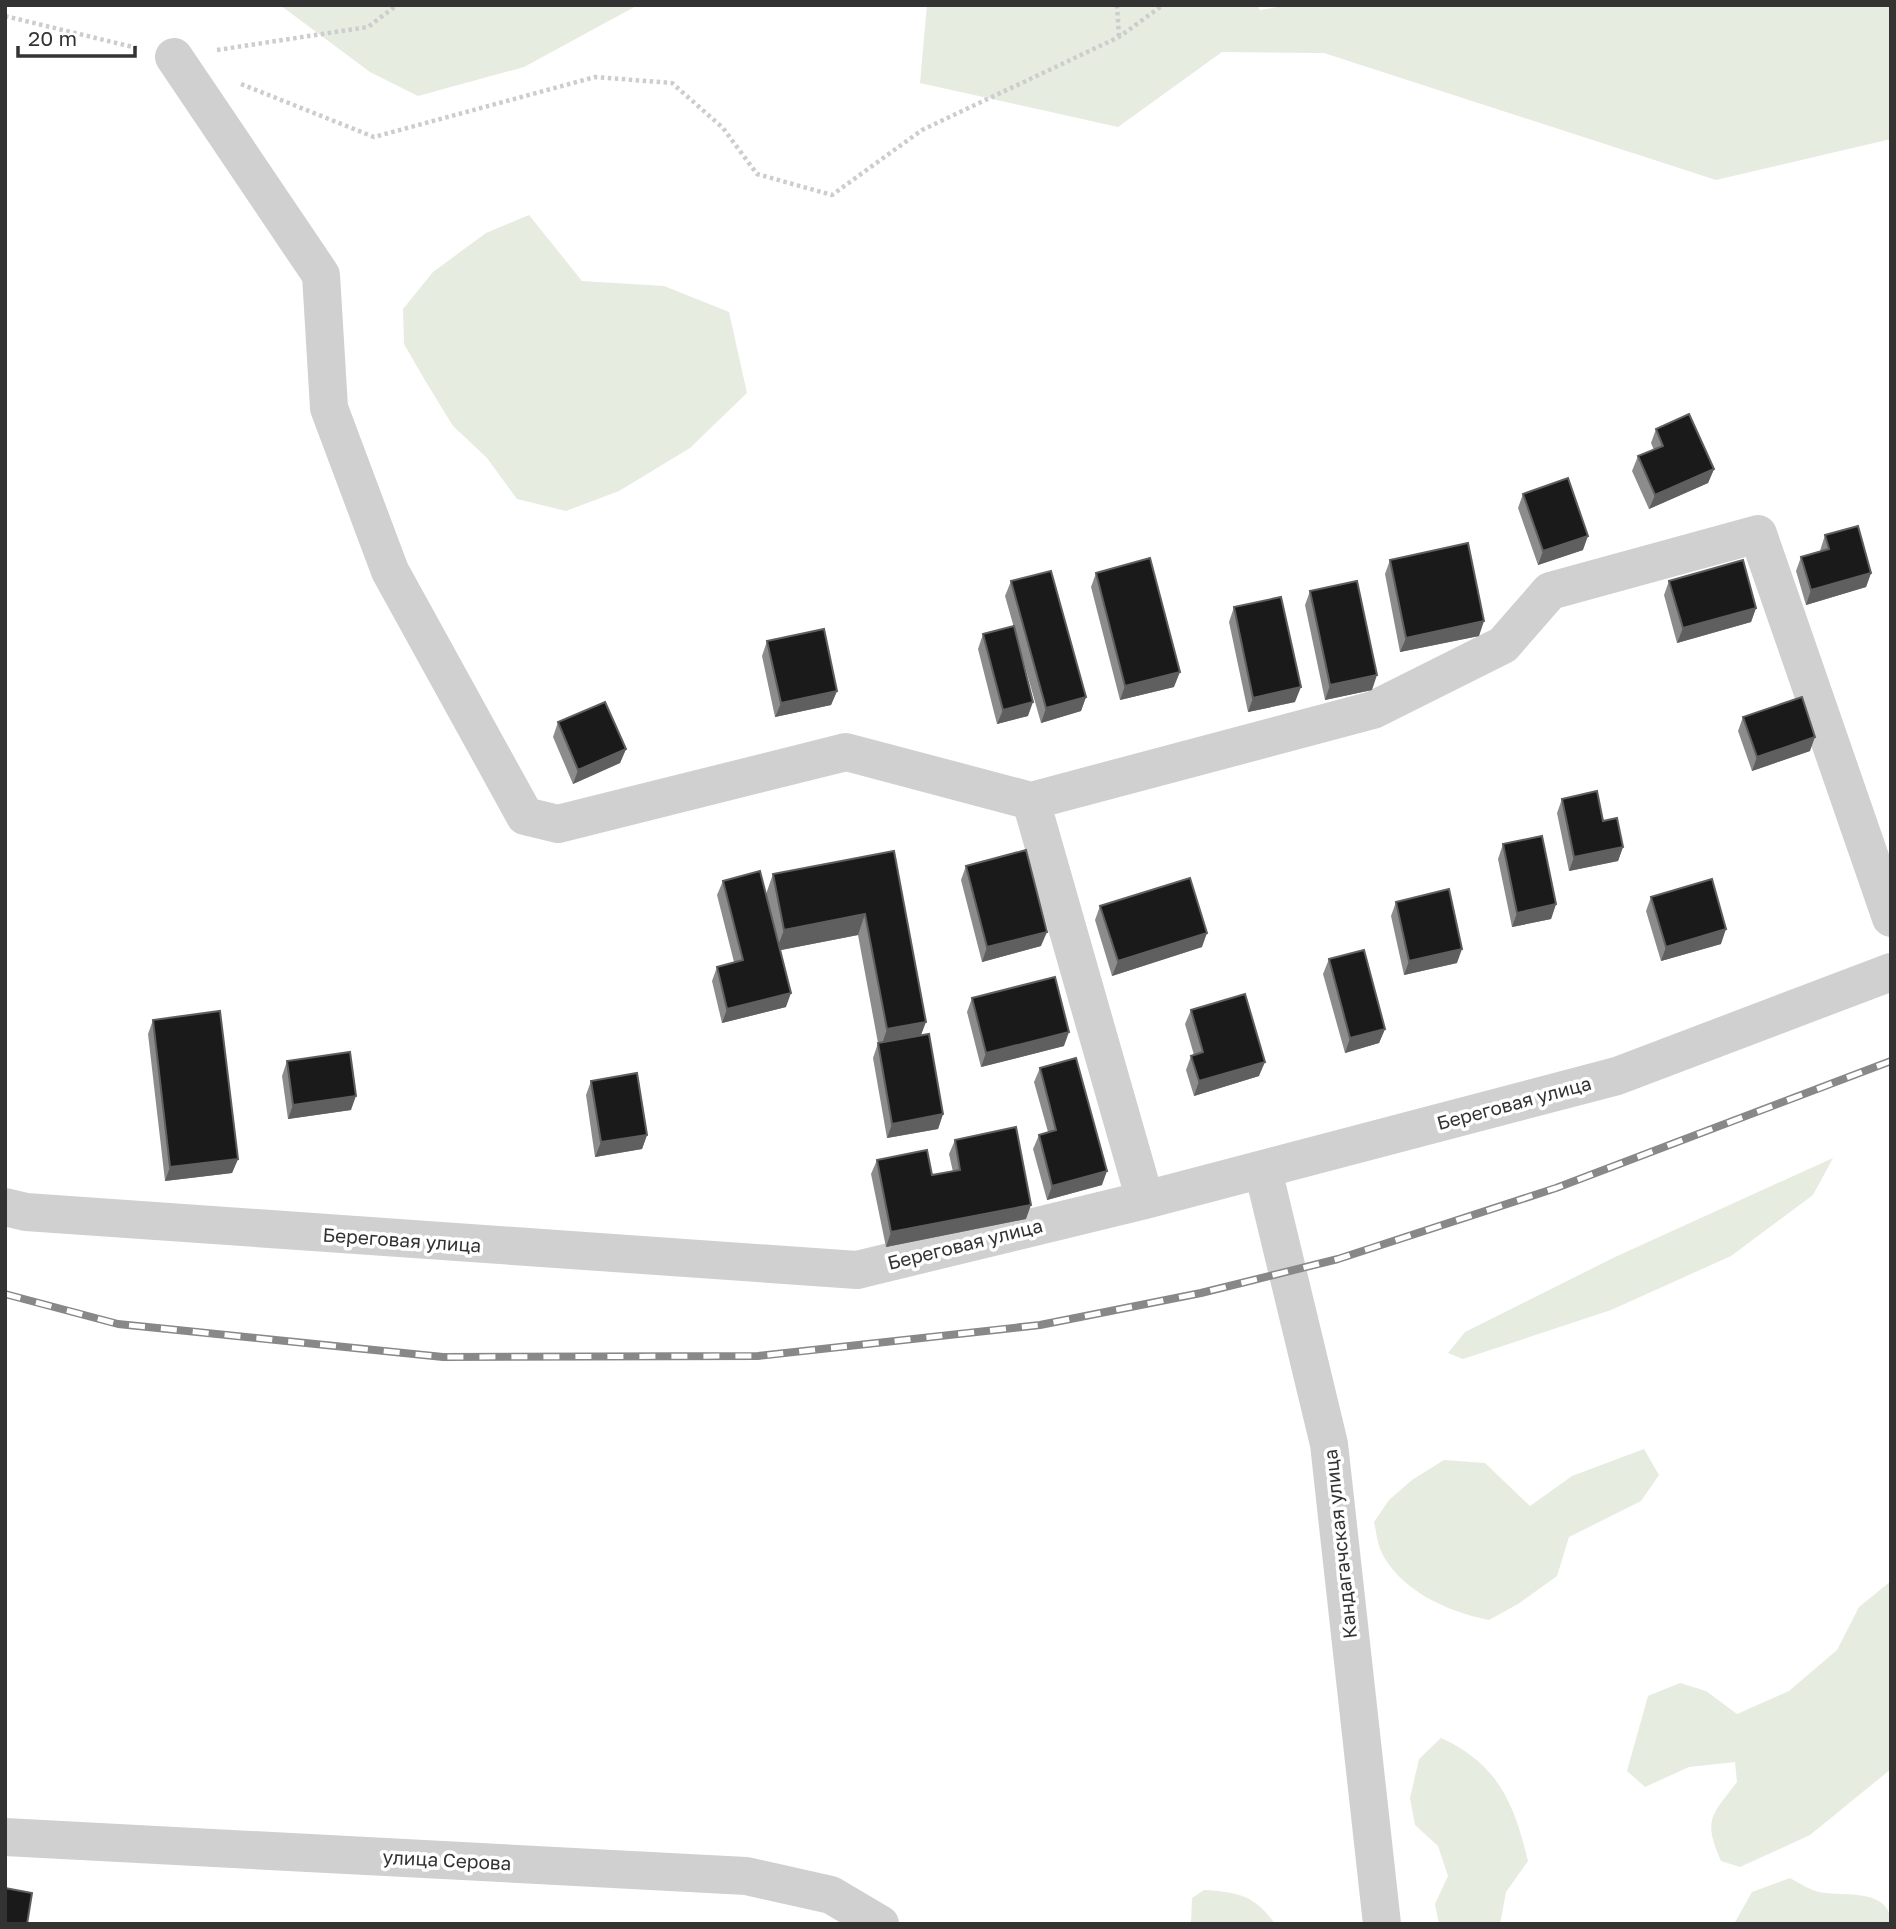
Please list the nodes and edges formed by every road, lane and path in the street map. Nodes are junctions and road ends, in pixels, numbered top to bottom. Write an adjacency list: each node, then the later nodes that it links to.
1 (397, 5): 6 (path)
2 (1116, 5): 5 (path)
3 (1163, 5): 5 (path)
4 (5, 16): 6 (path)
5 (1119, 37): 7 (path)
6 (174, 57): 8 (street)
7 (237, 82)
8 (1031, 801): 9 (street); 12 (street)
9 (1891, 918)
10 (1891, 972): 11 (street, Береговая улица)
11 (1262, 1170): 12 (street, Береговая улица); 16 (street, Кандагачская улица)
12 (1145, 1200): 13 (street, Береговая улица)
13 (5, 1207)
14 (5, 1837): 15 (street, улица Серова)
15 (879, 1923)
16 (1382, 1924)

